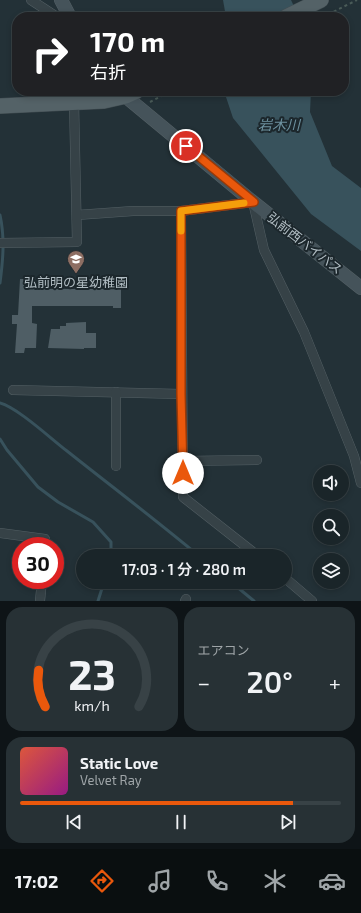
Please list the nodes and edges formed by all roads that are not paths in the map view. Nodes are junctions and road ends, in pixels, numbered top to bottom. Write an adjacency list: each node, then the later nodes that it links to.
1 (31, 0): 4 (street)
2 (61, 0): 5 (street)
3 (321, 0): 6 (main road)
4 (49, 12)
5 (67, 12)
6 (296, 12)
7 (120, 96): 9 (main road)
8 (131, 96): 11 (street, 弘前西バイパス)
9 (74, 102): 10 (main road); 13 (street)
10 (0, 106)
11 (254, 202): 12 (street); 15 (street, 弘前西バイパス); 22 (street)
12 (181, 211): 13 (street); 18 (street)
13 (77, 215): 14 (street)
14 (4, 243)
15 (361, 288)
16 (13, 390): 17 (street)
17 (116, 392): 18 (street); 21 (street)
18 (181, 394): 20 (street)
19 (257, 460): 20 (street)
20 (183, 461): 25 (street)
21 (116, 466)
22 (361, 483)
23 (0, 533): 24 (street)
24 (30, 537)
25 (249, 549)
26 (292, 584): 29 (street)
27 (41, 589): 28 (street)
28 (40, 601)
29 (312, 601)

